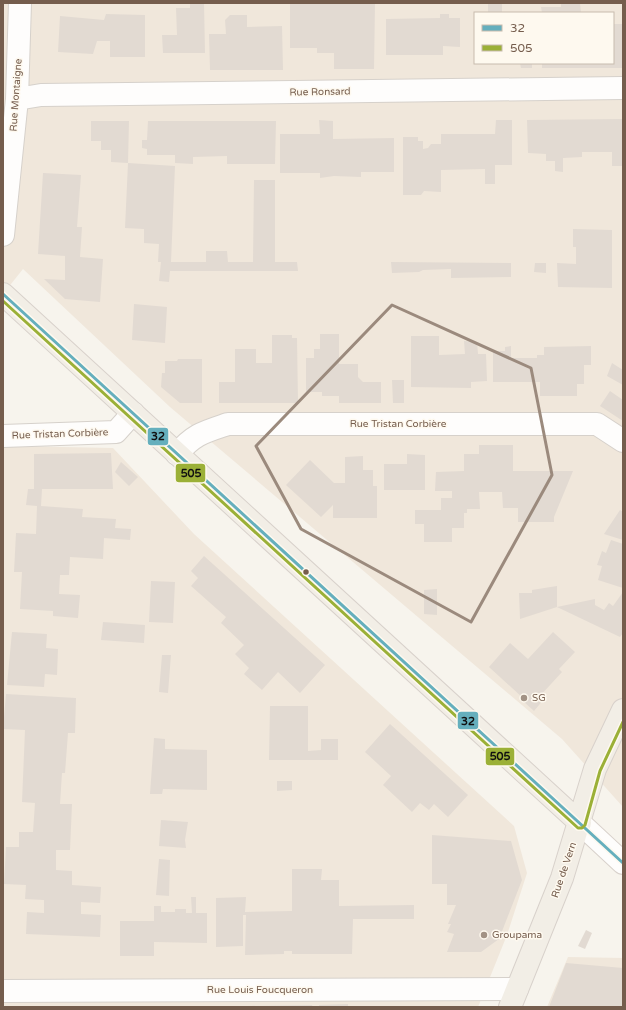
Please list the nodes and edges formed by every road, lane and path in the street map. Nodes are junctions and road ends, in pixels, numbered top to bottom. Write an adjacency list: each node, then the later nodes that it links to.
1 (20, 3): 3 (street, Rue Montaigne)
2 (623, 88): 3 (street, Rue Ronsard)
3 (17, 99): 4 (street, Rue Montaigne)
4 (3, 234)
5 (3, 294): 6 (main road)
6 (133, 413): 7 (street, Rue Tristan Corbière); 9 (main road)
7 (3, 436)
8 (623, 441): 9 (street, Rue Tristan Corbière)
9 (177, 454): 11 (main road)
10 (623, 710): 11 (main road, Rue de Vern)
11 (580, 823): 12 (street); 14 (main road, Rue de Vern)
12 (623, 863)
13 (3, 991): 14 (street, Rue Louis Foucqueron)
14 (514, 998)

